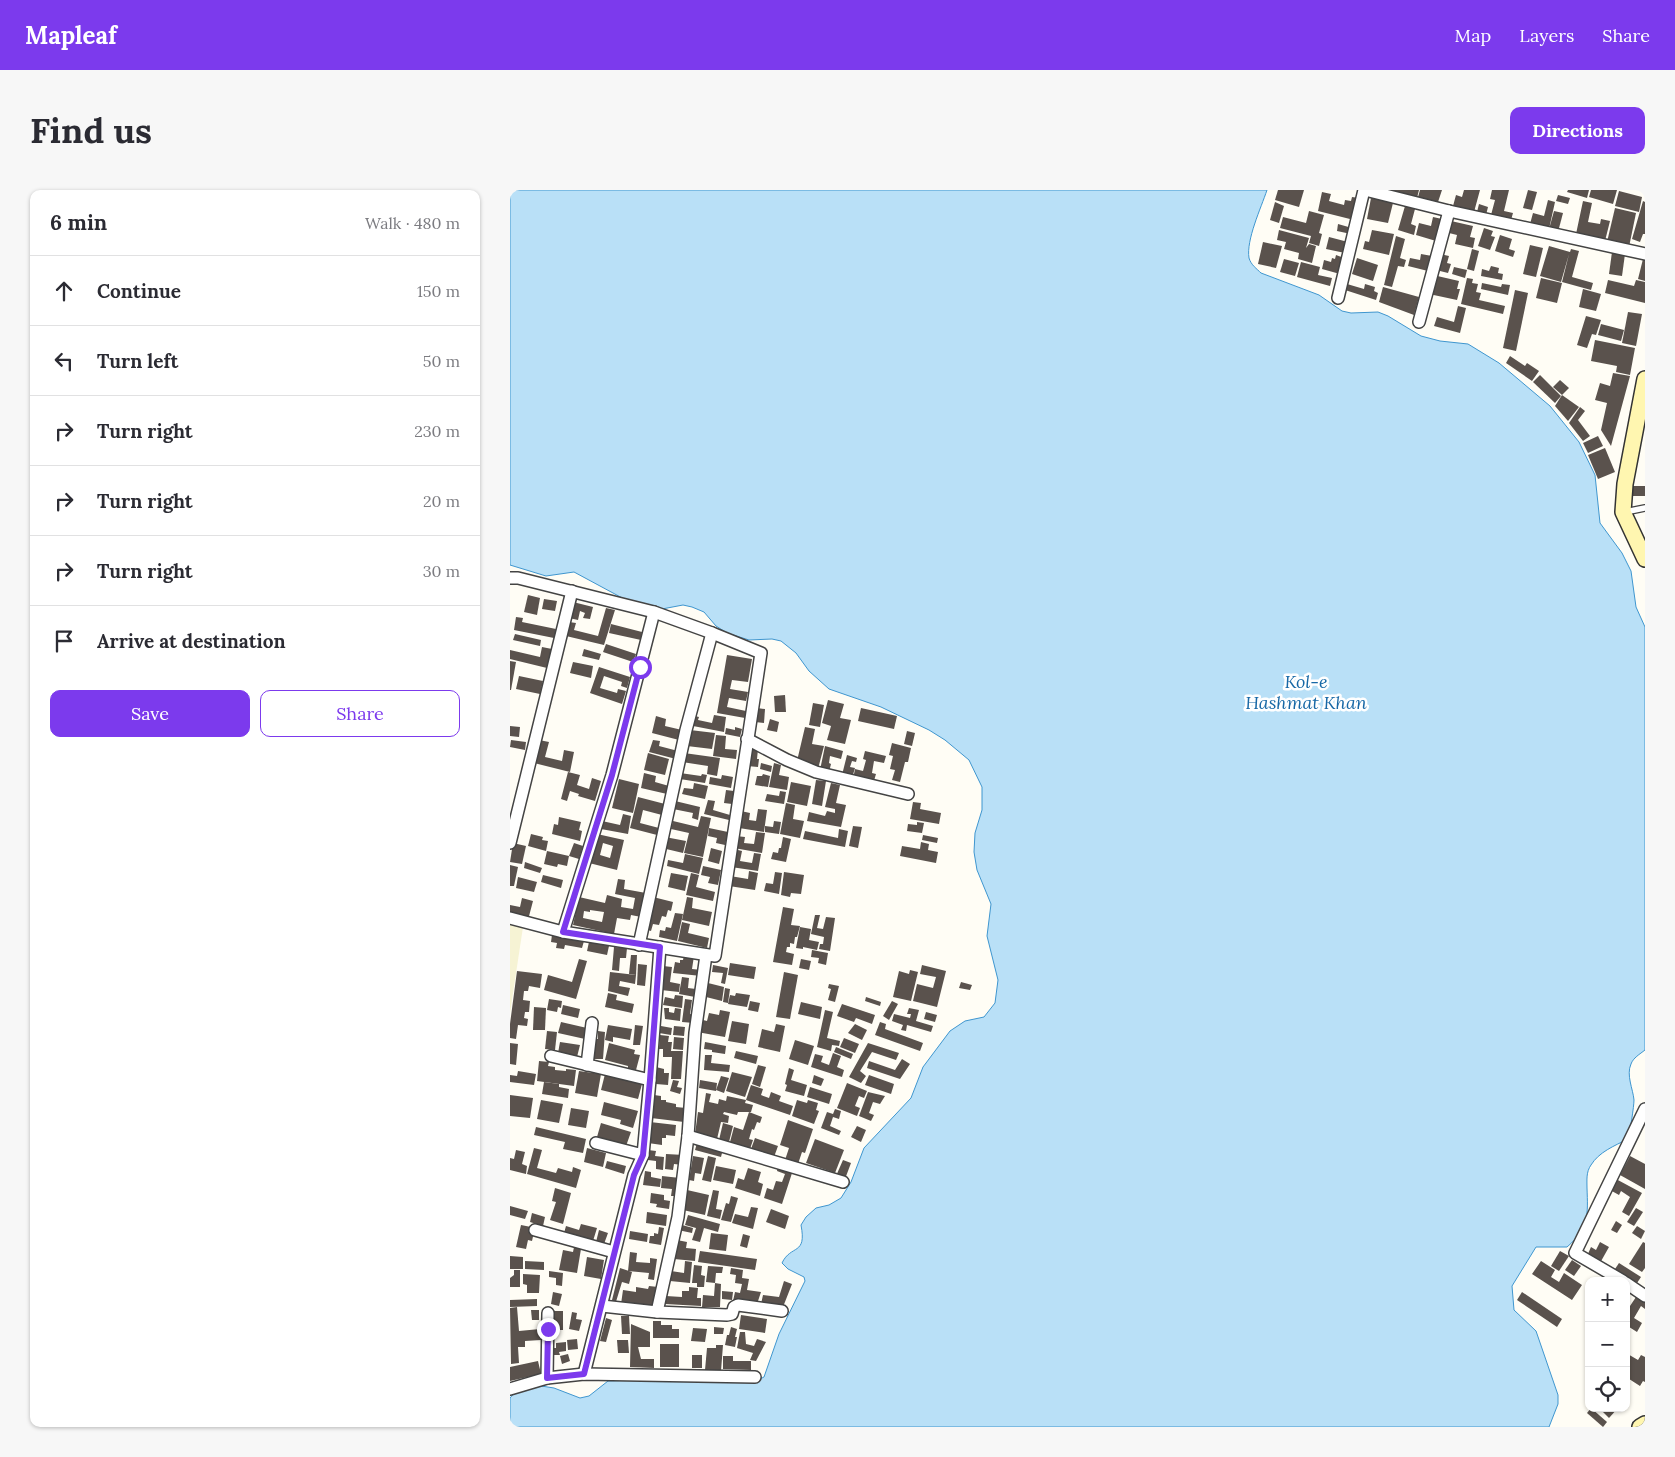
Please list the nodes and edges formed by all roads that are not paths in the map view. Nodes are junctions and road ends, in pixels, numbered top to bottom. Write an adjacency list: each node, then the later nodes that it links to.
1 (1365, 190): 2 (street); 4 (street)
2 (1449, 212): 3 (street); 5 (street)
3 (1645, 254)
4 (1338, 298)
5 (1419, 322)
6 (1645, 379): 8 (street)
7 (1645, 508): 8 (lane)
8 (1623, 512): 9 (street)
9 (1645, 559)
10 (510, 578): 11 (street)
11 (572, 591): 12 (street); 16 (street)
12 (654, 612): 13 (street); 18 (street)
13 (712, 633): 14 (street); 19 (street)
14 (747, 739): 15 (street); 21 (street)
15 (908, 794)
16 (510, 843)
17 (510, 918): 18 (street)
18 (563, 932): 19 (street)
19 (639, 945): 20 (street)
20 (660, 947): 21 (street); 25 (street)
21 (706, 955): 27 (street)
22 (592, 1023): 24 (street)
23 (551, 1056): 24 (street)
24 (586, 1065): 25 (street)
25 (650, 1080): 29 (street)
26 (1645, 1109): 33 (street)
27 (688, 1136): 30 (street); 37 (street)
28 (596, 1143): 29 (street)
29 (643, 1155): 32 (street)
30 (843, 1182)
31 (535, 1230): 32 (street)
32 (614, 1252): 36 (street)
33 (1616, 1277)
34 (1630, 1286): 35 (street)
35 (1645, 1296)
36 (602, 1306): 37 (street); 40 (street)
37 (657, 1312): 38 (street)
38 (782, 1312)
39 (548, 1313): 42 (street)
40 (584, 1374): 41 (street); 42 (street)
41 (755, 1377)
42 (547, 1378): 43 (street)
43 (510, 1389)
44 (1645, 1424): 45 (street)
45 (1640, 1427)

